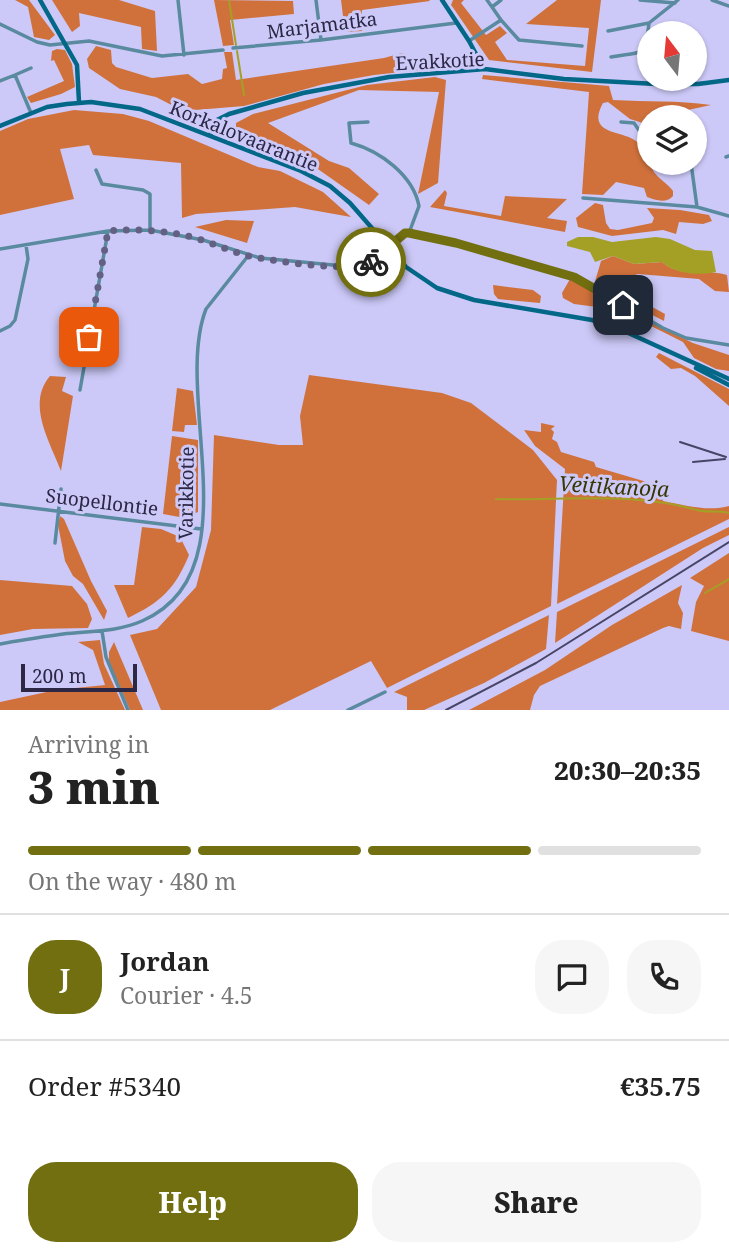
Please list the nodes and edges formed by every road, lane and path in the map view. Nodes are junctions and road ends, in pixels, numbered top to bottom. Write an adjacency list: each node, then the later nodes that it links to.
1 (40, 0): 20 (street)
2 (178, 0): 25 (street)
3 (316, 0): 18 (street)
4 (442, 0): 14 (street)
5 (487, 0): 11 (street)
6 (501, 0): 11 (street)
7 (639, 0): 9 (street)
8 (712, 0): 10 (street)
9 (677, 2): 13 (street)
10 (729, 6)
11 (492, 8): 12 (street)
12 (501, 20): 19 (street); 21 (street)
13 (652, 21)
14 (456, 23): 18 (street, Marjamatka); 19 (street)
15 (0, 24): 20 (street)
16 (637, 25): 17 (street)
17 (608, 31)
18 (321, 40): 22 (street, Marjamatka)
19 (469, 41): 28 (street)
20 (66, 43): 25 (street); 32 (street)
21 (582, 46)
22 (233, 48)
23 (223, 50): 25 (street)
24 (637, 52): 26 (street)
25 (184, 55)
26 (611, 58)
27 (31, 68): 29 (street)
28 (485, 69): 30 (street, Evakkotie); 38 (street, Evakkotie)
29 (15, 75): 31 (street); 33 (street)
30 (729, 80)
31 (0, 81)
32 (79, 103): 33 (street, Korkalovaarantie); 38 (street, Korkalovaarantie)
33 (31, 113): 36 (street, Korkalovaarantie)
34 (368, 122): 46 (street)
35 (621, 122): 37 (street)
36 (0, 126)
37 (637, 127)
38 (210, 135): 49 (street, Korkalovaarantie)
39 (96, 170): 44 (street)
40 (693, 175): 42 (street)
41 (583, 198): 42 (street)
42 (697, 207): 43 (street)
43 (729, 216)
44 (150, 230): 45 (street); 50 (street)
45 (108, 231): 47 (street); 56 (street)
46 (409, 233): 49 (street); 52 (street)
47 (26, 244): 48 (street); 51 (street)
48 (0, 249)
49 (389, 249): 50 (street); 53 (street, Korkalovaarantie)
50 (248, 256): 60 (street, Varikkotie)
51 (0, 331)
52 (729, 345)
53 (681, 358): 54 (street, Korkalovaarantie); 55 (street, Korkalovaarantie)
54 (729, 379)
55 (729, 385)
56 (80, 390)
57 (61, 489): 59 (street)
58 (0, 504): 59 (street, Suopellontie)
59 (57, 511): 60 (street, Suopellontie); 61 (street)
60 (201, 529): 62 (street, Varikkotie)
61 (55, 543)
62 (102, 631): 63 (street, Varikkotie); 65 (street)
63 (0, 643)
64 (385, 692): 66 (street)
65 (128, 710)
66 (348, 710)

